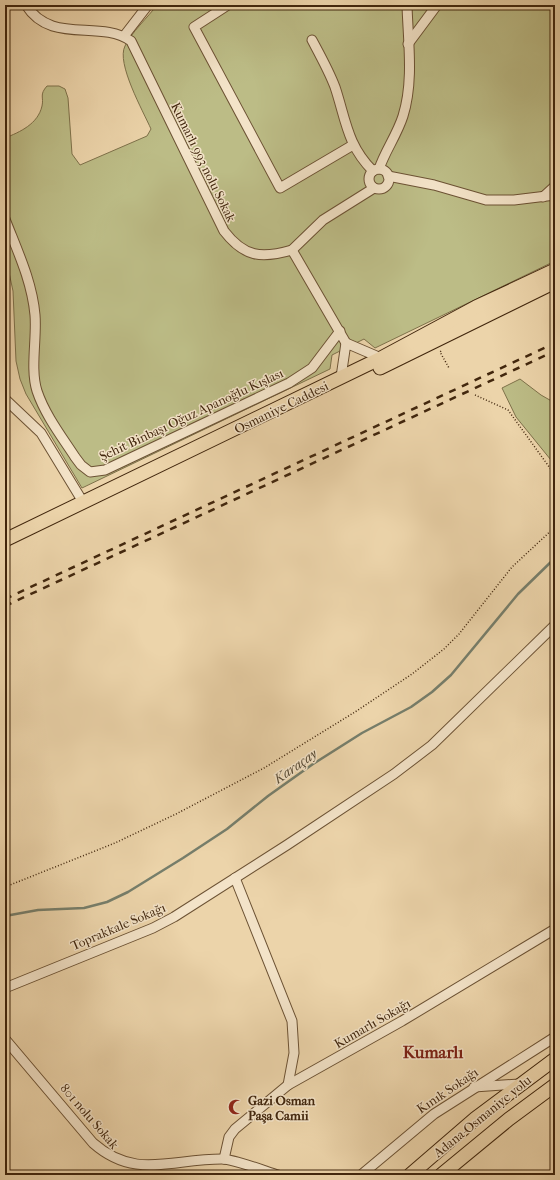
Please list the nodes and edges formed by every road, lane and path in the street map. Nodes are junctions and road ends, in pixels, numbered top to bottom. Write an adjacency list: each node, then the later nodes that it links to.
1 (26, 5): 6 (street)
2 (148, 5): 6 (street)
3 (228, 5): 9 (street)
4 (406, 5): 8 (street)
5 (436, 5): 8 (street)
6 (124, 36): 17 (street, Kumarlı 993 nolu Sokak)
7 (312, 40): 9 (street)
8 (408, 44): 10 (street)
9 (354, 145): 10 (street)
10 (376, 170): 11 (street); 13 (street)
11 (388, 176): 13 (street); 15 (street)
12 (555, 186): 15 (street)
13 (374, 188): 17 (street)
14 (555, 195): 15 (street)
15 (543, 196)
16 (5, 219): 20 (street, Şehit Binbaşı Oğuz Apanoğlu Kışlası)
17 (292, 250): 20 (street)
18 (555, 270): 22 (highway, Osmaniye Caddesi)
19 (555, 282): 30 (highway)
20 (340, 331): 21 (street)
21 (346, 343): 22 (street); 23 (street)
22 (381, 358): 23 (highway, Osmaniye Caddesi)
23 (341, 377): 27 (highway, Osmaniye Caddesi)
24 (475, 395): 26 (path)
25 (5, 399): 27 (street)
26 (555, 475)
27 (84, 502): 29 (highway, Osmaniye Caddesi)
28 (555, 527): 33 (path)
29 (5, 540)
30 (5, 547)
31 (555, 625): 32 (street, Toprakkale Sokağı)
32 (235, 878): 35 (street, Toprakkale Sokağı); 41 (street)
33 (5, 887)
34 (555, 929): 41 (street, Kumarlı Sokağı)
35 (5, 988)
36 (555, 1037): 42 (street, Kınık Sokağı)
37 (5, 1039): 43 (street, 801 nolu Sokak)
38 (555, 1059): 39 (highway, Adana-Osmaniye yolu)
39 (519, 1084): 42 (street); 46 (highway, Adana-Osmaniye yolu)
40 (555, 1085): 47 (highway, Adana-Osmaniye yolu)
41 (288, 1086): 43 (street, Kumarlı Sokağı)
42 (473, 1088): 45 (street, Kınık Sokağı)
43 (224, 1159): 44 (street)
44 (278, 1175)
45 (361, 1175)
46 (410, 1175)
47 (441, 1175)

